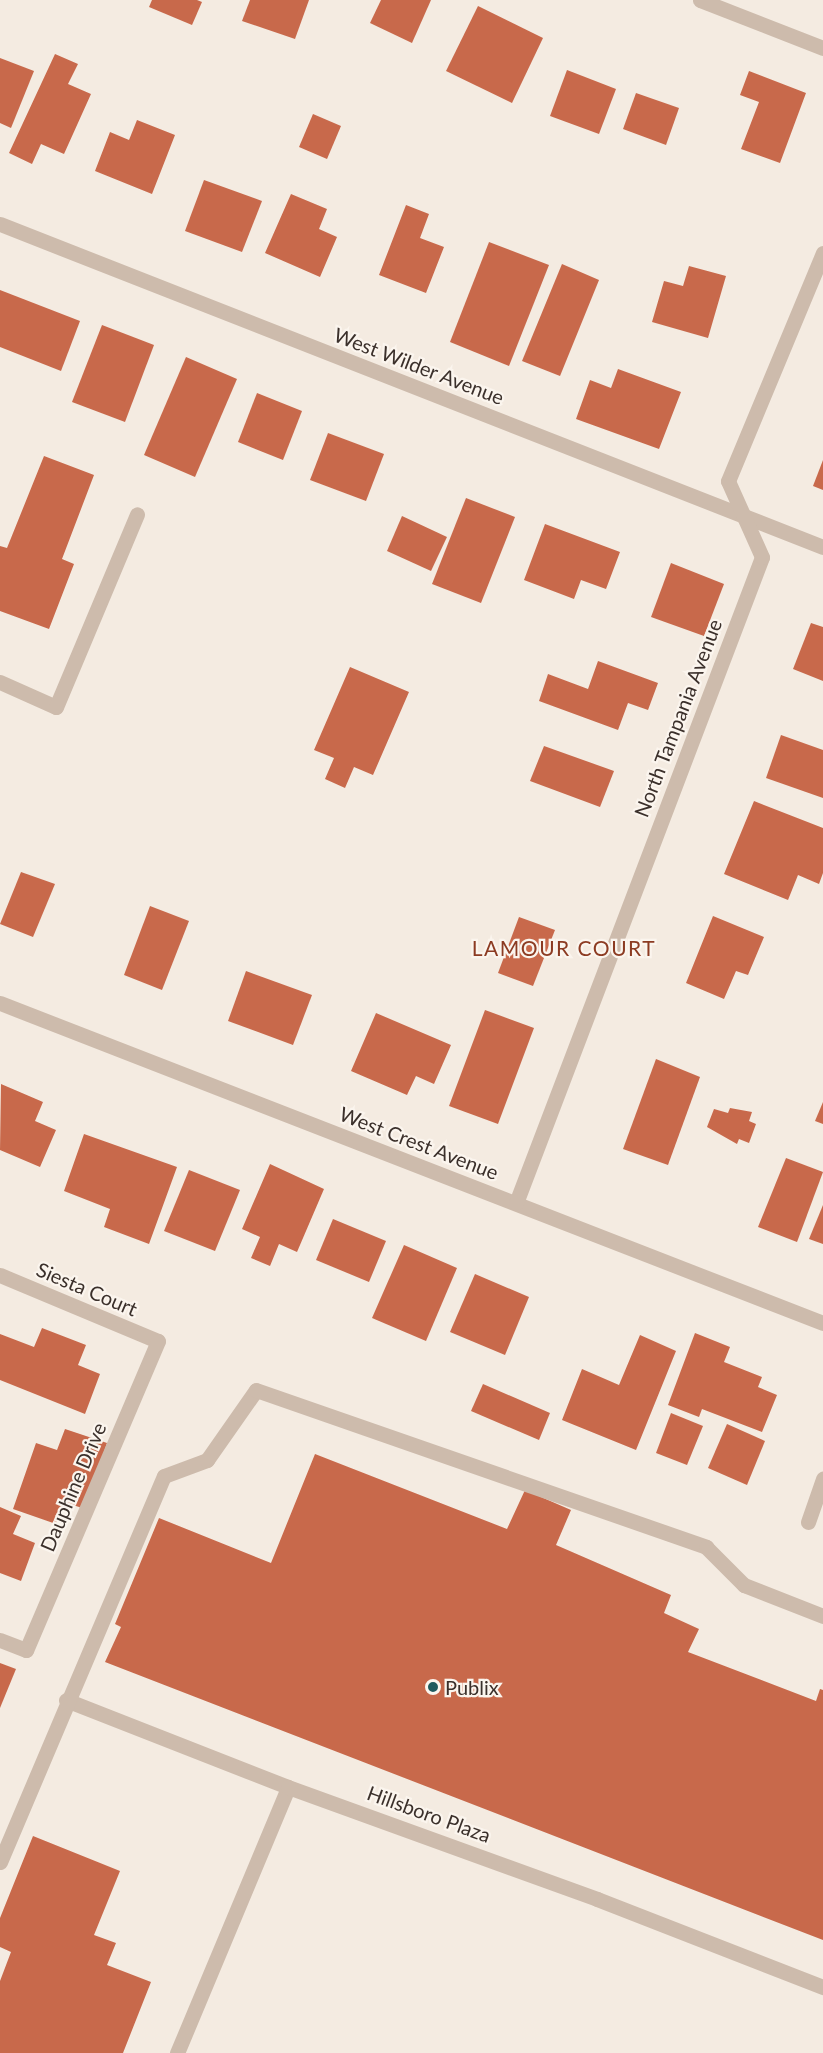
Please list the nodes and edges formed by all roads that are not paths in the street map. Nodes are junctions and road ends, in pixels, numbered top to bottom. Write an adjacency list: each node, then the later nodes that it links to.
1 (700, 0): 2 (street)
2 (823, 48)
3 (0, 224): 6 (street, West Wilder Avenue)
4 (823, 253): 6 (street, North Tampania Avenue)
5 (137, 514): 8 (street)
6 (745, 517): 7 (street, West Wilder Avenue); 10 (street, North Tampania Avenue)
7 (823, 547)
8 (0, 682)
9 (0, 1003): 10 (street, West Crest Avenue)
10 (516, 1203): 12 (street, West Crest Avenue)
11 (0, 1275): 13 (street, Siesta Court)
12 (823, 1323)
13 (158, 1341): 17 (street, Dauphine Drive)
14 (823, 1479): 15 (street)
15 (808, 1522)
16 (823, 1616): 18 (street)
17 (0, 1640)
18 (66, 1700): 19 (street, Hillsboro Plaza); 20 (street)
19 (288, 1787): 21 (street, Hillsboro Plaza); 22 (street)
20 (0, 1862)
21 (823, 1987)
22 (177, 2053)

